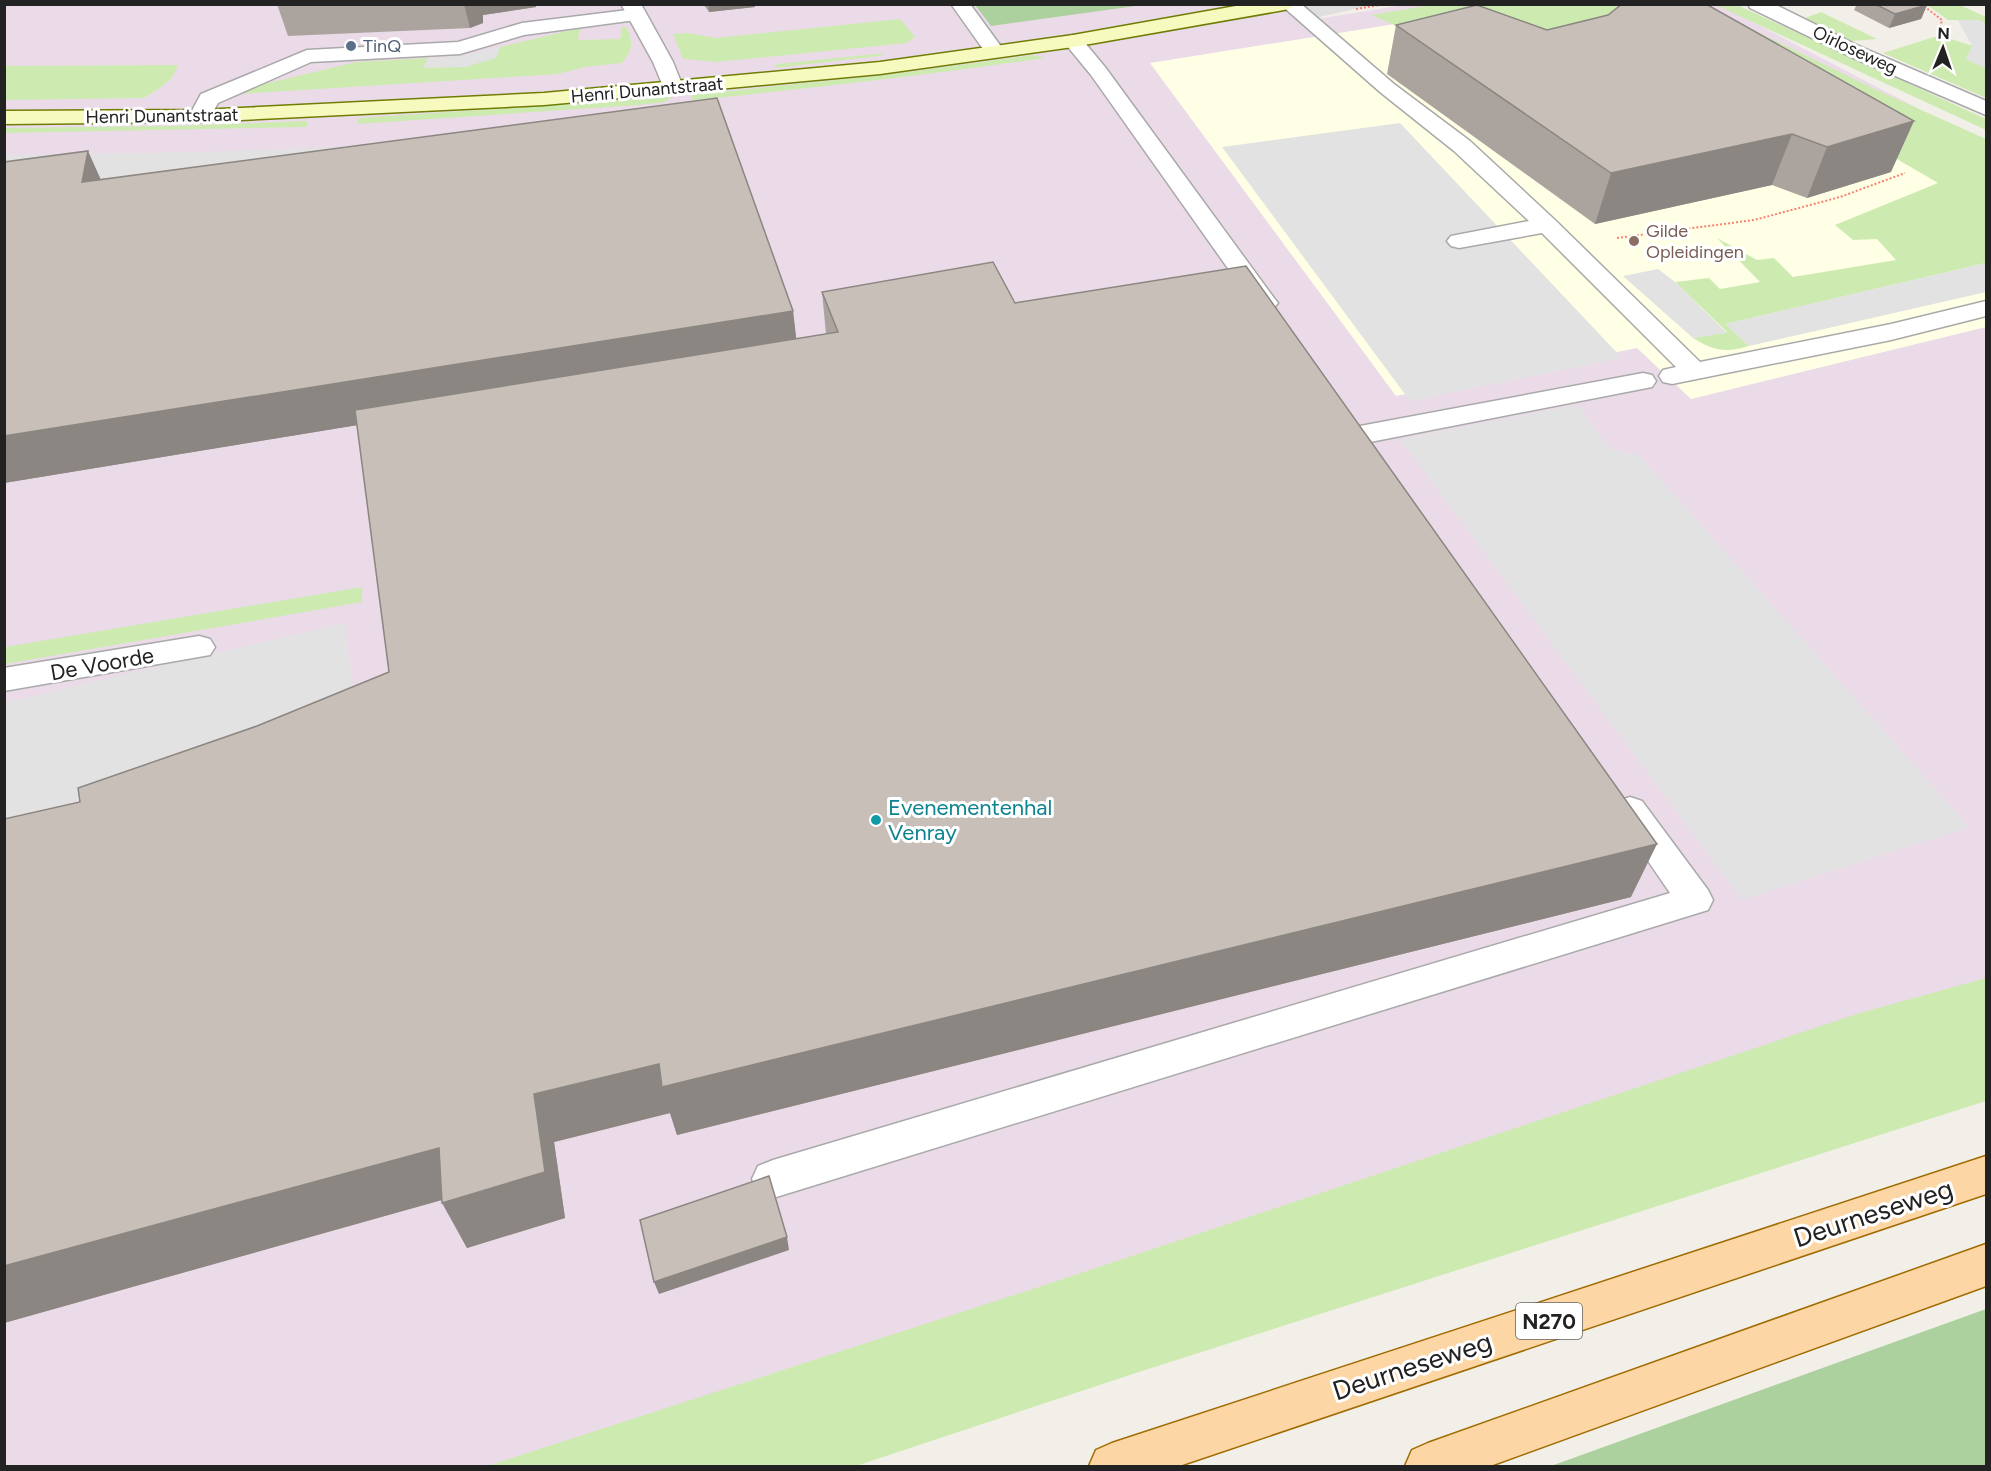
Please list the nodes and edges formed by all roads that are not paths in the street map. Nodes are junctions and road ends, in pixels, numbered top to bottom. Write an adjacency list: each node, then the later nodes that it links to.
1 (960, 4): 7 (street)
2 (1284, 4): 6 (street, Henri Dunantstraat)
3 (1289, 4): 12 (street)
4 (1757, 4): 9 (street, Oirloseweg)
5 (633, 10): 8 (street); 10 (street)
6 (1073, 41): 7 (street, Henri Dunantstraat); 15 (street)
7 (995, 52): 8 (street, Henri Dunantstraat)
8 (672, 87): 10 (street, Henri Dunantstraat)
9 (1986, 109)
10 (200, 116): 11 (street, Henri Dunantstraat)
11 (4, 118)
12 (1546, 225): 13 (street); 14 (street)
13 (1459, 241)
14 (1986, 309)
15 (1284, 329)
16 (1642, 381): 17 (street)
17 (1381, 464)
18 (199, 647): 19 (street, De Voorde)
19 (4, 680)
20 (1611, 784): 22 (street)
21 (1986, 1175): 24 (main road, Deurneseweg / N270)
22 (772, 1179)
23 (1986, 1265): 25 (main road)
24 (1112, 1467)
25 (1428, 1467)

